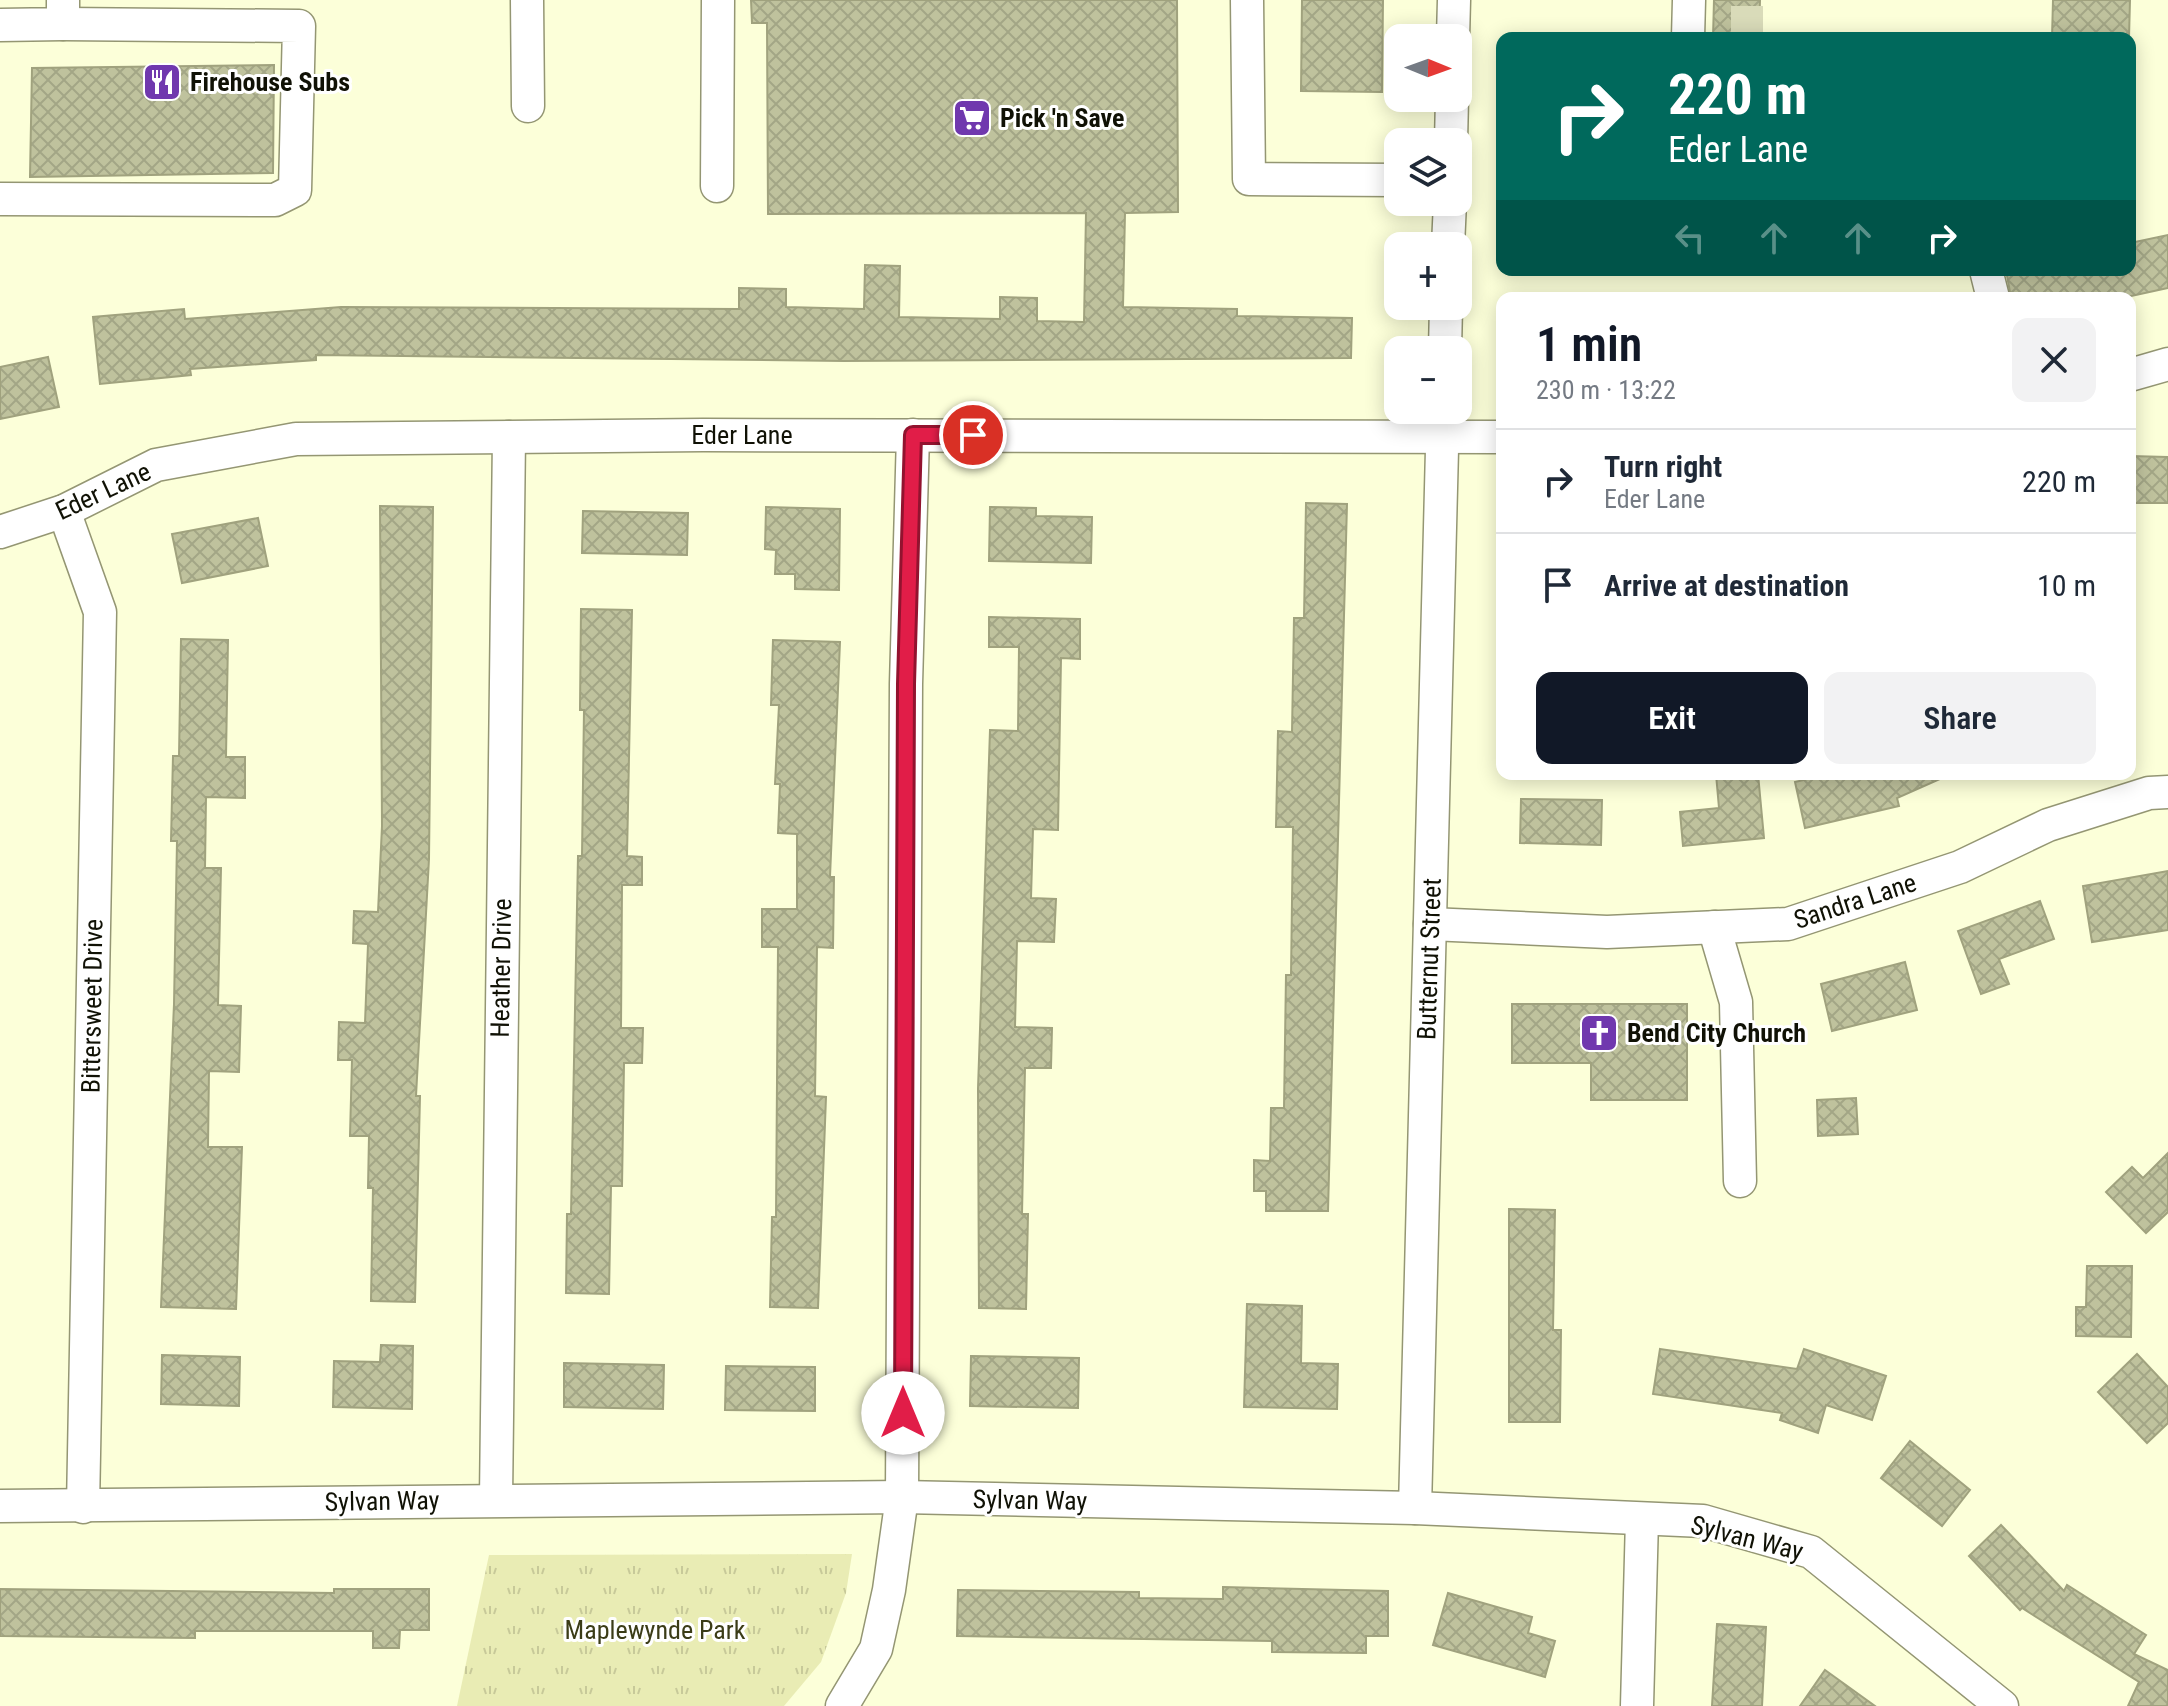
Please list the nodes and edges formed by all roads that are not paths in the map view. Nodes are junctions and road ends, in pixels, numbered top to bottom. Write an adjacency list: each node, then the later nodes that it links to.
1 (527, 0): 10 (street)
2 (718, 0): 12 (street)
3 (1247, 0): 11 (street)
4 (1454, 0): 7 (street)
5 (1689, 0): 9 (street)
6 (63, 12): 8 (street); 13 (street)
7 (1453, 24)
8 (0, 25)
9 (1688, 32)
10 (528, 106)
11 (1384, 180)
12 (717, 186)
13 (0, 199)
14 (2168, 364): 15 (street)
15 (2136, 373)
16 (1399, 424): 19 (street, Eder Lane)
17 (1443, 424): 25 (street, Butternut Street)
18 (1447, 424): 20 (street, Eder Lane)
19 (913, 435): 21 (street, Eder Lane); 28 (street)
20 (1496, 436)
21 (509, 437): 22 (street, Eder Lane); 29 (street, Heather Drive)
22 (64, 511): 23 (street, Eder Lane); 31 (street, Bittersweet Drive)
23 (0, 532)
24 (2168, 792): 26 (street, Sandra Lane)
25 (1430, 924): 26 (street, Sandra Lane); 32 (street, Butternut Street)
26 (1714, 927): 27 (street)
27 (1740, 1181)
28 (902, 1497): 29 (street, Sylvan Way); 32 (street, Sylvan Way); 34 (street)
29 (496, 1499): 31 (street, Sylvan Way)
30 (0, 1506): 31 (street, Sylvan Way)
31 (83, 1507)
32 (1415, 1508): 33 (street, Sylvan Way)
33 (1642, 1519): 35 (street); 36 (street, Sylvan Way)
34 (842, 1706)
35 (1637, 1706)
36 (2002, 1706)

